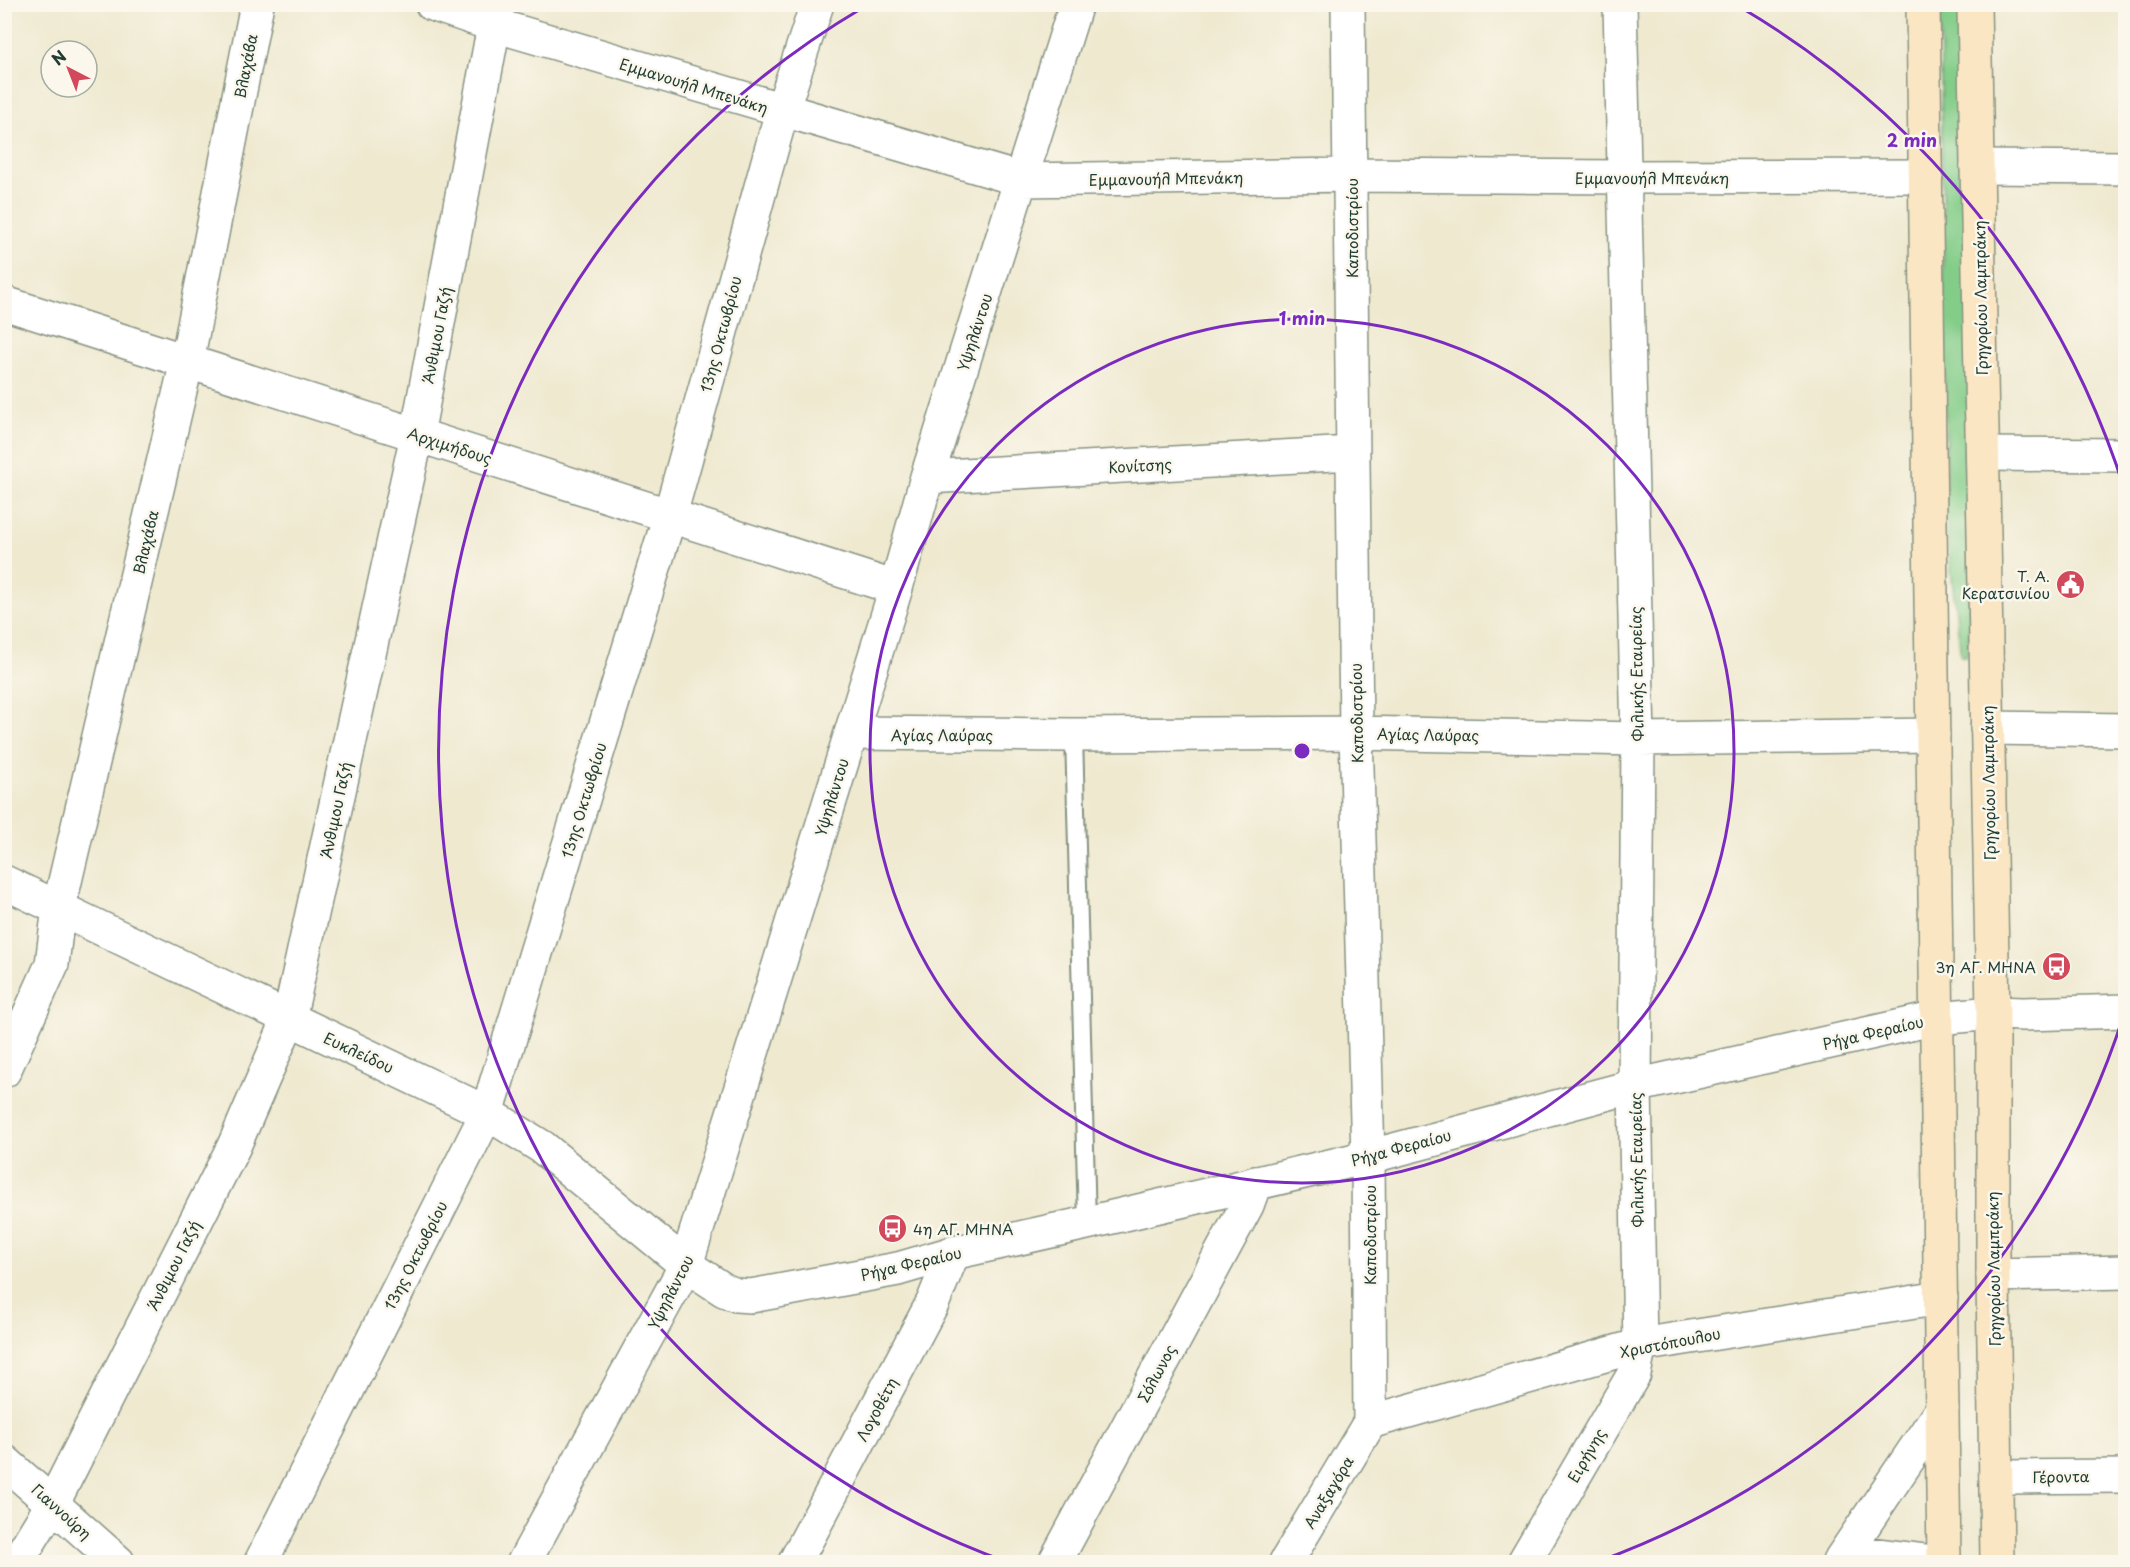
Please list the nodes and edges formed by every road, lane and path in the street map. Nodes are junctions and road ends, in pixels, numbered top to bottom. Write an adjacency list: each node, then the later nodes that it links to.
1 (9, 4): 11 (path)
2 (257, 4): 20 (street, Βλαχάβα)
3 (432, 4): 10 (street, Εμμανουήλ Μπενάκη)
4 (817, 4): 12 (street, 13ης Οκτωβρίου)
5 (1076, 4): 18 (street, Υψηλάντου)
6 (1348, 4): 15 (street, Καποδιστρίου)
7 (1620, 4): 17 (street, Φιλικής Εταιρείας)
8 (1923, 4): 16 (main road)
9 (1974, 4): 13 (main road, Γρηγορίου Λαμπράκη)
10 (496, 15): 12 (street, Εμμανουήλ Μπενάκη); 21 (street, Άνθιμου Γαζή)
11 (4, 29)
12 (782, 111): 18 (street, Εμμανουήλ Μπενάκη); 26 (street, 13ης Οκτωβρίου)
13 (1977, 167): 14 (street); 23 (main road, Γρηγορίου Λαμπράκη)
14 (2126, 168)
15 (1350, 175): 17 (street, Εμμανουήλ Μπενάκη); 18 (street, Εμμανουήλ Μπενάκη); 22 (street, Καποδιστρίου)
16 (1926, 176): 17 (street, Εμμανουήλ Μπενάκη); 33 (main road)
17 (1624, 177): 34 (street, Φιλικής Εταιρείας)
18 (1022, 180): 25 (street, Υψηλάντου)
19 (4, 303): 20 (street, Αρχιμήδους)
20 (187, 361): 21 (street, Αρχιμήδους); 36 (street, Βλαχάβα)
21 (417, 435): 26 (street, Αρχιμήδους); 40 (street, Άνθιμου Γαζή)
22 (1352, 453): 25 (street, Κονίτσης); 30 (street, Καποδιστρίου)
23 (1983, 454): 24 (street); 28 (main road, Γρηγορίου Λαμπράκη)
24 (2126, 455)
25 (927, 477): 27 (street, Υψηλάντου)
26 (670, 515): 27 (street, Αρχιμήδους); 43 (street, 13ης Οκτωβρίου)
27 (896, 588): 31 (street, Υψηλάντου)
28 (1987, 728): 29 (street); 38 (main road, Γρηγορίου Λαμπράκη)
29 (2126, 730)
30 (1356, 733): 32 (street, Αγίας Λαύρας); 34 (street, Αγίας Λαύρας); 44 (street, Καποδιστρίου)
31 (851, 734): 32 (street, Αγίας Λαύρας); 48 (street, Υψηλάντου)
32 (1074, 735): 46 (lane)
33 (1933, 735): 34 (street, Αγίας Λαύρας); 39 (main road)
34 (1638, 739): 42 (street, Φιλικής Εταιρείας)
35 (4, 882): 36 (street, Ευκλείδου)
36 (59, 908): 40 (street, Ευκλείδου); 41 (street, Βλαχάβα)
37 (2126, 1011): 38 (street, Ρήγα Φεραίου)
38 (1993, 1012): 39 (street, Ρήγα Φεραίου); 50 (main road, Γρηγορίου Λαμπράκη)
39 (1937, 1018): 42 (street, Ρήγα Φεραίου); 51 (main road)
40 (289, 1019): 43 (street, Ευκλείδου); 58 (street, Άνθιμου Γαζή)
41 (4, 1071)
42 (1635, 1086): 44 (street, Ρήγα Φεραίου); 52 (street, Φιλικής Εταιρείας)
43 (487, 1113): 48 (street, Ευκλείδου); 62 (street, 13ης Οκτωβρίου)
44 (1368, 1156): 45 (street, Ρήγα Φεραίου); 54 (street, Καποδιστρίου)
45 (1255, 1183): 46 (street, Ρήγα Φεραίου); 65 (street, Σόλωνος)
46 (1087, 1224): 47 (street, Ρήγα Φεραίου)
47 (953, 1253): 48 (street, Ρήγα Φεραίου); 64 (street, Λογοθέτη)
48 (686, 1265): 63 (street, Υψηλάντου)
49 (2126, 1272): 50 (street)
50 (1993, 1275): 57 (main road, Γρηγορίου Λαμπράκη)
51 (1941, 1298): 52 (street, Χριστόπουλου); 53 (main road)
52 (1640, 1344): 54 (street, Χριστόπουλου); 67 (street, Ειρήνης)
53 (1942, 1409): 59 (street); 69 (main road)
54 (1370, 1422): 66 (street, Αναξαγόρα)
55 (4, 1461): 58 (street, Γιαννούρη)
56 (2126, 1476): 57 (street, Γέροντα)
57 (1996, 1477): 70 (main road, Γρηγορίου Λαμπράκη)
58 (53, 1503): 60 (street, Άνθιμου Γαζή); 61 (street, Γιαννούρη)
59 (1843, 1557): 68 (street)
60 (17, 1563)
61 (118, 1563)
62 (261, 1563)
63 (524, 1563)
64 (795, 1563)
65 (1055, 1563)
66 (1286, 1563)
67 (1524, 1563)
68 (1934, 1563)
69 (1944, 1563)
70 (1997, 1563)

